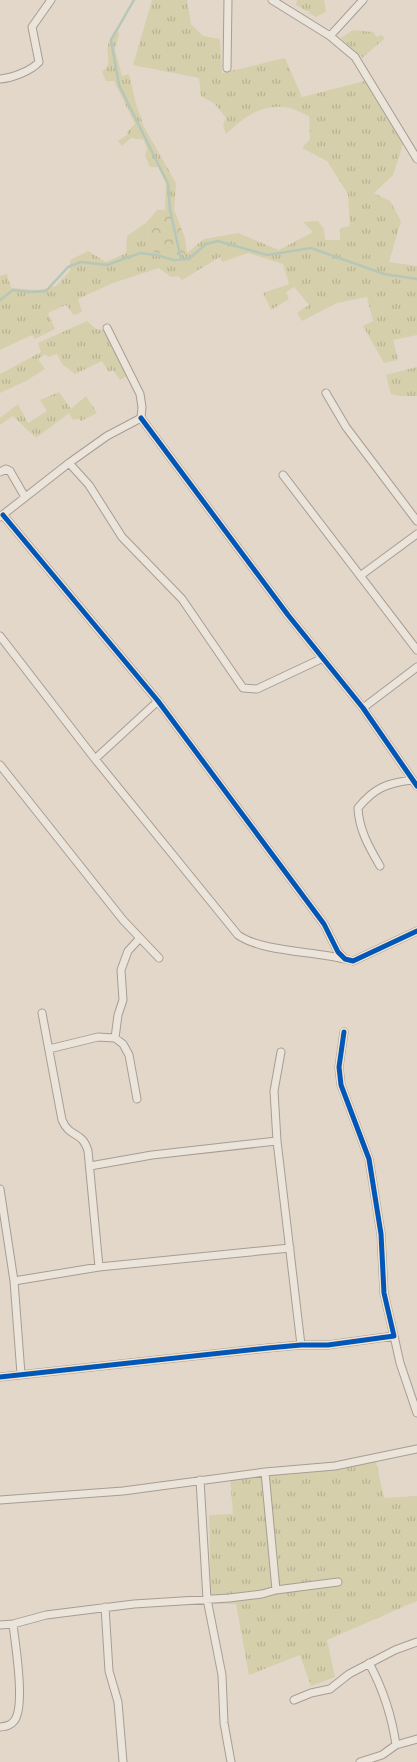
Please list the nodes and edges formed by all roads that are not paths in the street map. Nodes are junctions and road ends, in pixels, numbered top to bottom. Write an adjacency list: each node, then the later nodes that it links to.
1 (51, 0): 7 (street)
2 (228, 0): 6 (street)
3 (272, 0): 5 (street)
4 (363, 0): 5 (street)
5 (330, 36): 8 (street)
6 (227, 68)
7 (0, 79)
8 (417, 159)
9 (107, 328): 11 (street)
10 (326, 393): 17 (street)
11 (141, 418): 12 (street); 22 (street)
12 (69, 463): 15 (street); 22 (street)
13 (0, 472): 15 (street)
14 (283, 474): 19 (street)
15 (26, 497): 16 (street)
16 (2, 516): 24 (street)
17 (417, 521)
18 (417, 534): 19 (street)
19 (360, 576): 21 (street)
20 (0, 636): 26 (street)
21 (417, 650)
22 (322, 658): 25 (street)
23 (417, 667): 25 (street)
24 (158, 700): 26 (street); 34 (street)
25 (363, 708): 28 (street)
26 (95, 759): 34 (street)
27 (0, 765): 32 (street)
28 (412, 780): 29 (street); 30 (street)
29 (417, 786)
30 (380, 866)
31 (417, 931): 34 (street)
32 (140, 938): 33 (street); 37 (street)
33 (159, 958)
34 (345, 959)
35 (42, 1013): 38 (street)
36 (344, 1032): 47 (street)
37 (115, 1038): 38 (street); 40 (street)
38 (49, 1049): 42 (street)
39 (280, 1052): 41 (street)
40 (137, 1099)
41 (277, 1141): 42 (street); 44 (street)
42 (90, 1166): 45 (street)
43 (0, 1189): 46 (street)
44 (290, 1248): 45 (street); 48 (street)
45 (99, 1267): 46 (street)
46 (14, 1281): 49 (street)
47 (394, 1336): 48 (street); 51 (street)
48 (301, 1345): 49 (street)
49 (21, 1374): 50 (street)
50 (0, 1377)
51 (417, 1413)
52 (417, 1449): 53 (street)
53 (265, 1472): 54 (street); 57 (street)
54 (200, 1480): 55 (street); 58 (street)
55 (0, 1500)
56 (338, 1582): 57 (street)
57 (276, 1590): 58 (street)
58 (207, 1599): 59 (street); 69 (street)
59 (105, 1607): 60 (street); 68 (street)
60 (13, 1624): 61 (street); 65 (street)
61 (0, 1625)
62 (417, 1642): 63 (street)
63 (370, 1663): 64 (street); 67 (street)
64 (294, 1700)
65 (0, 1727)
66 (417, 1738): 67 (street)
67 (396, 1745): 70 (street)
68 (123, 1762)
69 (231, 1762)
70 (360, 1762)

